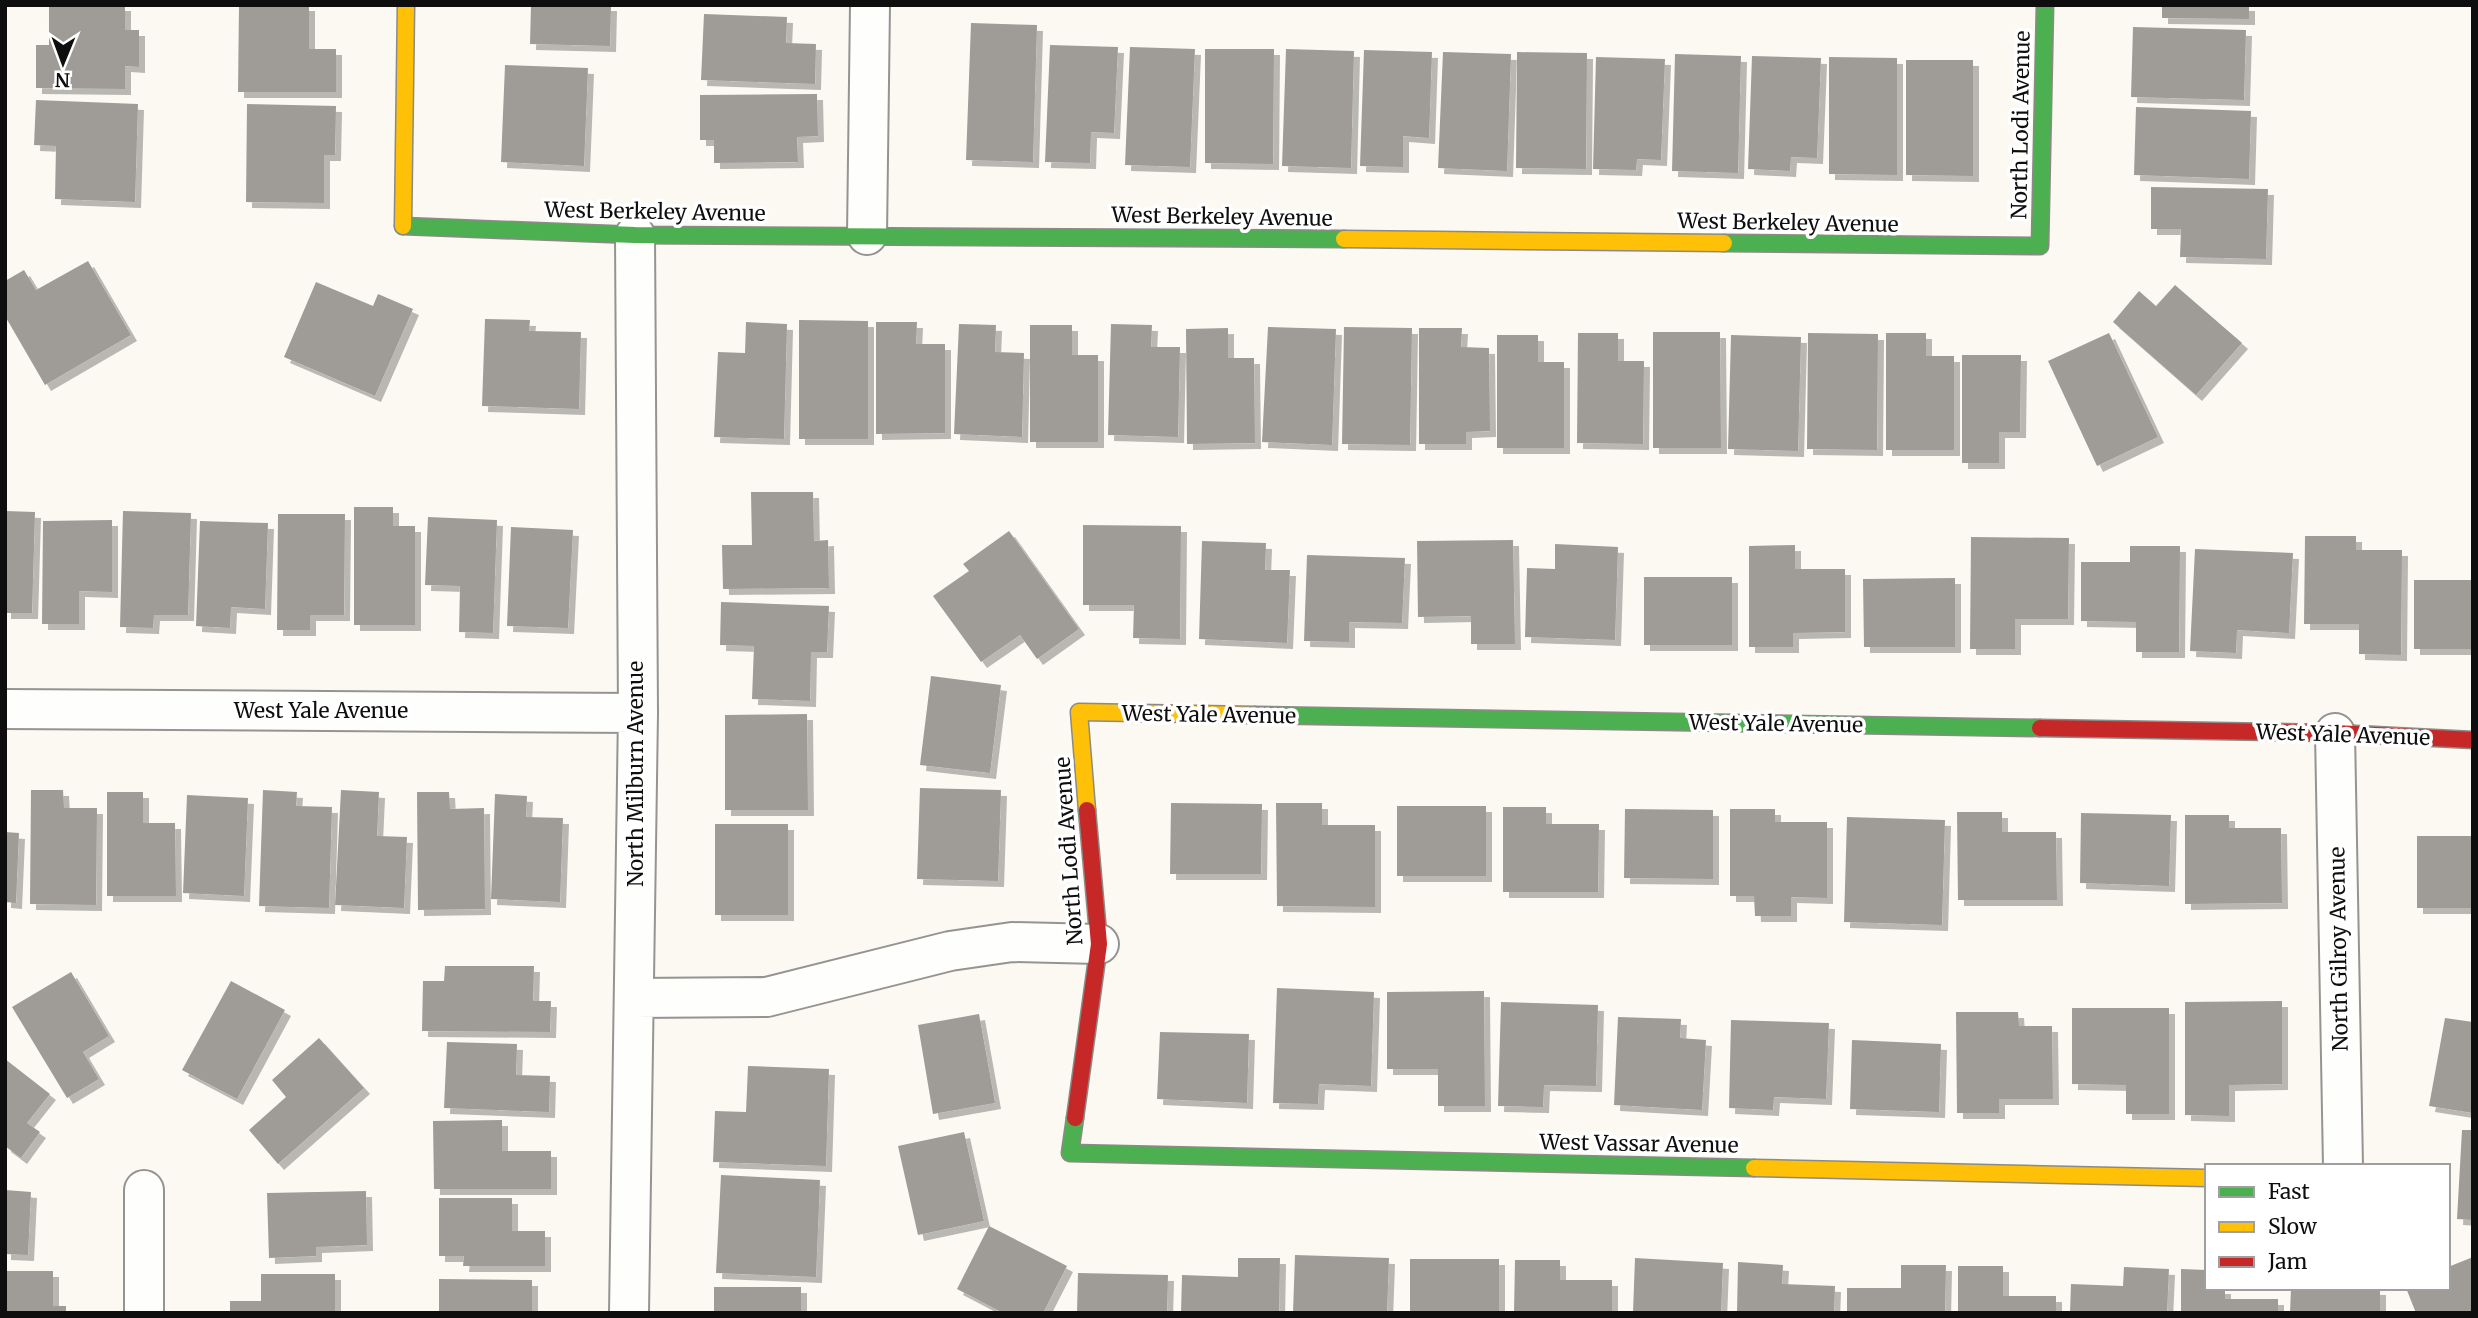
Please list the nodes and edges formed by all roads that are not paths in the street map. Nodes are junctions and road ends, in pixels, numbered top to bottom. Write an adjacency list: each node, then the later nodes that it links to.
1 (406, 5): 4 (street, West Berkeley Avenue)
2 (870, 5): 5 (street)
3 (2045, 5): 6 (street, North Lodi Avenue)
4 (635, 235): 5 (street, West Berkeley Avenue); 9 (street, North Milburn Avenue)
5 (867, 235): 6 (street, West Berkeley Avenue)
6 (2040, 246)
7 (5, 709): 9 (street, West Yale Avenue)
8 (1079, 712): 10 (street, West Yale Avenue); 12 (street, North Lodi Avenue)
9 (638, 713): 13 (street, North Milburn Avenue)
10 (2335, 733): 11 (street, West Yale Avenue); 15 (street, North Gilroy Avenue)
11 (2473, 740)
12 (1099, 944): 13 (street); 14 (street, North Lodi Avenue)
13 (634, 998): 19 (street, North Milburn Avenue)
14 (1070, 1153): 16 (street, West Vassar Avenue)
15 (2343, 1164)
16 (2205, 1178)
17 (144, 1189): 18 (street)
18 (144, 1313)
19 (629, 1313)

